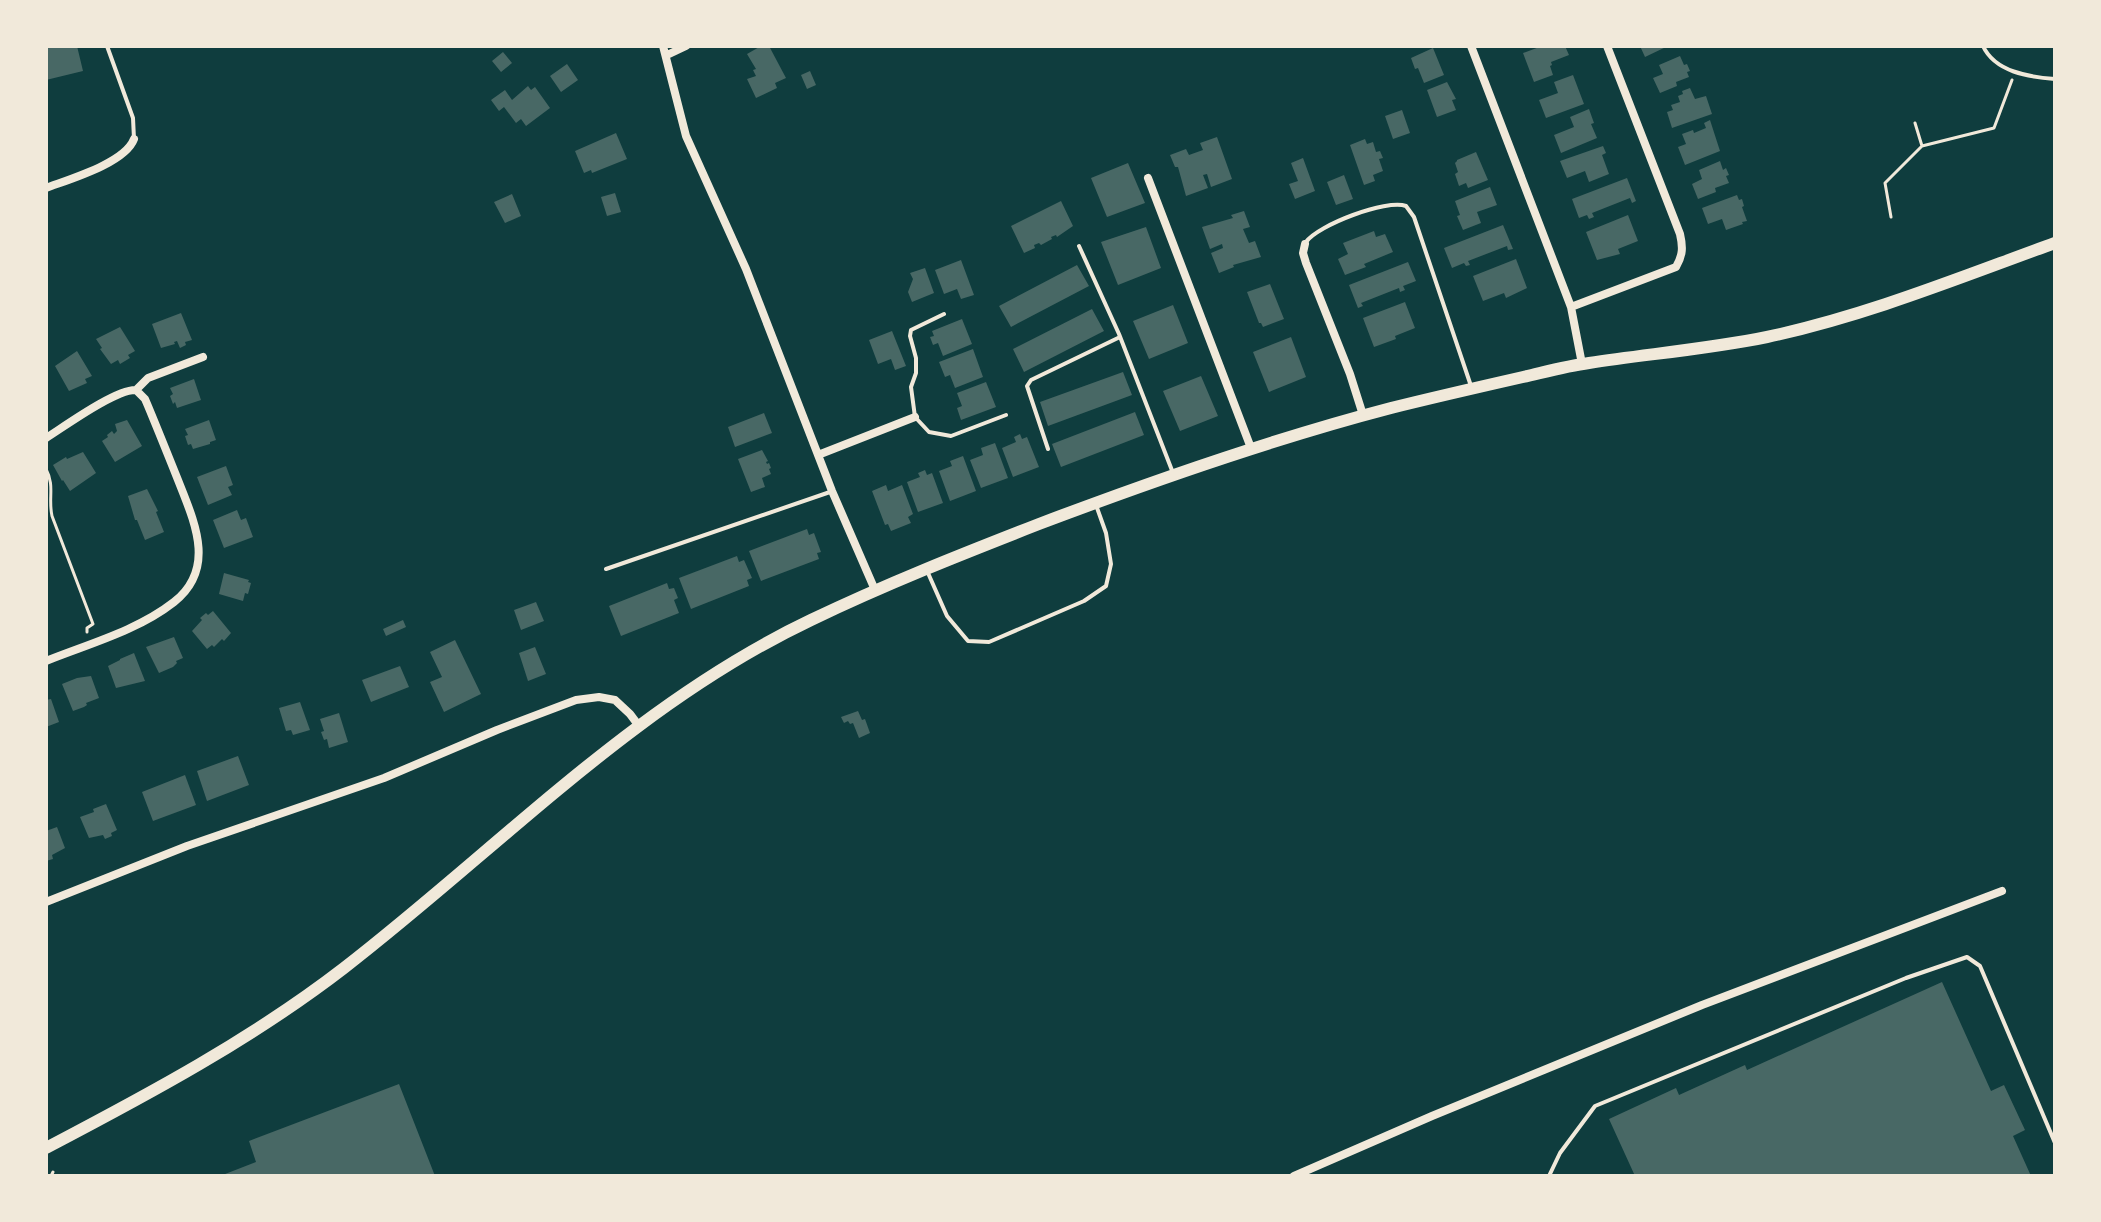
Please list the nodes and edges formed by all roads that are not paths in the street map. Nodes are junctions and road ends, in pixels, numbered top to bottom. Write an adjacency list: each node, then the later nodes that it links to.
1 (107, 46): 8 (lane)
2 (686, 46): 6 (street)
3 (1471, 46): 14 (street)
4 (1607, 46): 14 (street)
5 (1983, 46): 7 (lane)
6 (665, 51): 27 (street)
7 (2055, 79)
8 (134, 139): 10 (street)
9 (1148, 178): 25 (street)
10 (46, 188)
11 (2055, 243): 18 (main road)
12 (1305, 244): 19 (lane); 22 (street)
13 (1079, 246): 16 (lane)
14 (1571, 307): 18 (street)
15 (944, 314): 23 (lane)
16 (1120, 337): 26 (lane); 28 (lane)
17 (203, 357): 20 (street)
18 (1582, 364): 19 (main road)
19 (1471, 389): 22 (main road)
20 (136, 390): 24 (street); 34 (street)
21 (1006, 415): 23 (lane)
22 (1363, 415): 25 (main road)
23 (915, 417): 27 (street)
24 (46, 438)
25 (1251, 448): 28 (main road)
26 (1048, 449)
27 (818, 455): 29 (street)
28 (1174, 475): 30 (main road)
29 (832, 491): 31 (lane); 33 (street)
30 (1095, 503): 32 (main road); 32 (lane)
31 (606, 569)
32 (926, 569): 33 (main road)
33 (875, 590): 35 (main road)
34 (46, 661)
35 (639, 726): 37 (street); 39 (main road)
36 (2002, 891): 40 (street)
37 (46, 902)
38 (2055, 1143): 41 (lane)
39 (46, 1148)
40 (1294, 1176)
41 (1549, 1176)

